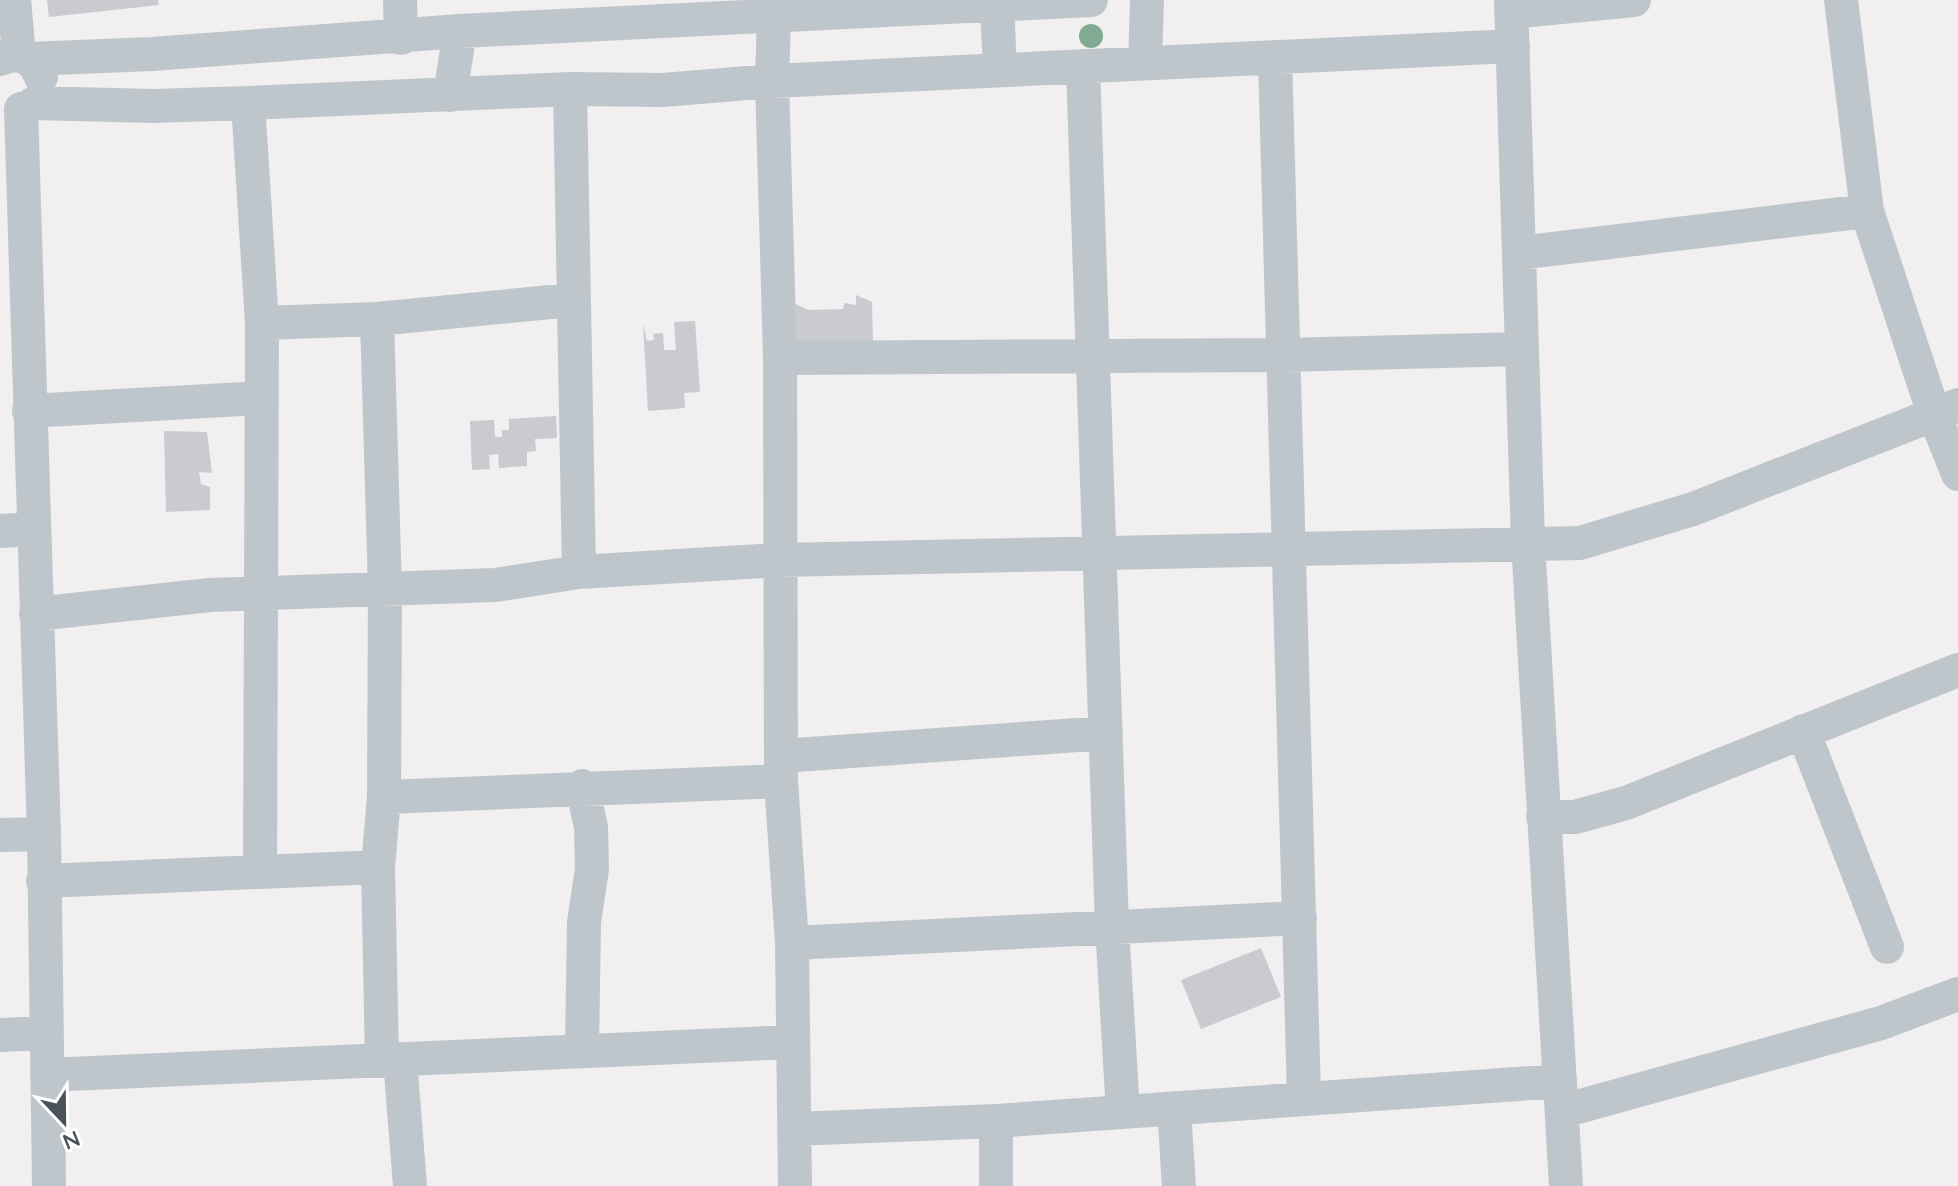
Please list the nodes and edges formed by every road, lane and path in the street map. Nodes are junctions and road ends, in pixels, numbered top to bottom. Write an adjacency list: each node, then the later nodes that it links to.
1 (14, 0): 14 (street)
2 (400, 0): 11 (street)
3 (1091, 0): 7 (street)
4 (1147, 0): 15 (street)
5 (1634, 0): 8 (street)
6 (1841, 0): 23 (street)
7 (979, 4): 9 (street); 17 (street)
8 (1511, 6): 12 (street)
9 (774, 17): 10 (street); 18 (street)
10 (460, 31): 11 (street); 20 (street)
11 (401, 38): 14 (street)
12 (1513, 46): 13 (street); 24 (street)
13 (1275, 57): 15 (street); 29 (street)
14 (10, 58): 22 (street)
15 (1145, 63): 16 (street)
16 (1083, 66): 17 (street); 30 (street)
17 (1000, 70): 18 (street)
18 (772, 81): 19 (street); 31 (street)
19 (570, 89): 20 (street); 25 (street)
20 (450, 95): 21 (street)
21 (248, 103): 22 (street); 27 (street)
22 (12, 106): 34 (street)
23 (1867, 211): 24 (street); 33 (street)
24 (1519, 253): 28 (street)
25 (571, 300): 26 (street); 41 (street)
26 (377, 319): 27 (street); 42 (street)
27 (262, 323): 32 (street)
28 (1522, 349): 29 (street); 37 (street)
29 (1284, 355): 30 (street); 38 (street)
30 (1093, 357): 31 (street); 39 (street)
31 (780, 358): 40 (street)
32 (262, 398): 34 (street); 43 (street)
33 (1946, 410): 35 (street); 37 (street)
34 (29, 411): 36 (street)
35 (1958, 474)
36 (16, 530): 44 (street)
37 (1528, 542): 38 (street); 51 (street)
38 (1289, 549): 39 (street); 57 (street)
39 (1100, 554): 40 (street); 47 (street)
40 (779, 560): 41 (street); 48 (street)
41 (579, 572): 42 (street)
42 (385, 589): 43 (street); 50 (street)
43 (260, 595): 44 (street); 55 (street)
44 (36, 614): 52 (street)
45 (1958, 670): 46 (street)
46 (1803, 731): 51 (street); 60 (street)
47 (1106, 733): 48 (street); 58 (street)
48 (781, 768): 49 (street); 59 (street)
49 (582, 786): 50 (street); 65 (street)
50 (384, 797): 54 (street)
51 (1543, 817): 68 (street)
52 (44, 834): 53 (street); 56 (street)
53 (0, 835)
54 (378, 867): 55 (street); 66 (street)
55 (260, 870): 56 (street)
56 (43, 881): 62 (street)
57 (1300, 918): 58 (street); 69 (street)
58 (1112, 926): 59 (street); 71 (street)
59 (792, 943): 64 (street)
60 (1887, 947)
61 (1958, 994): 68 (street)
62 (46, 1033): 63 (street); 67 (street)
63 (0, 1035)
64 (791, 1042): 65 (street); 73 (street)
65 (582, 1049): 66 (street)
66 (391, 1060): 67 (street); 75 (street)
67 (47, 1075): 74 (street)
68 (1562, 1096): 69 (street); 79 (street)
69 (1304, 1097): 70 (street)
70 (1174, 1109): 71 (street); 78 (street)
71 (1123, 1112): 72 (street)
72 (996, 1121): 73 (street); 77 (street)
73 (794, 1129): 76 (street)
74 (49, 1186)
75 (410, 1186)
76 (795, 1186)
77 (996, 1186)
78 (1179, 1186)
79 (1566, 1186)

